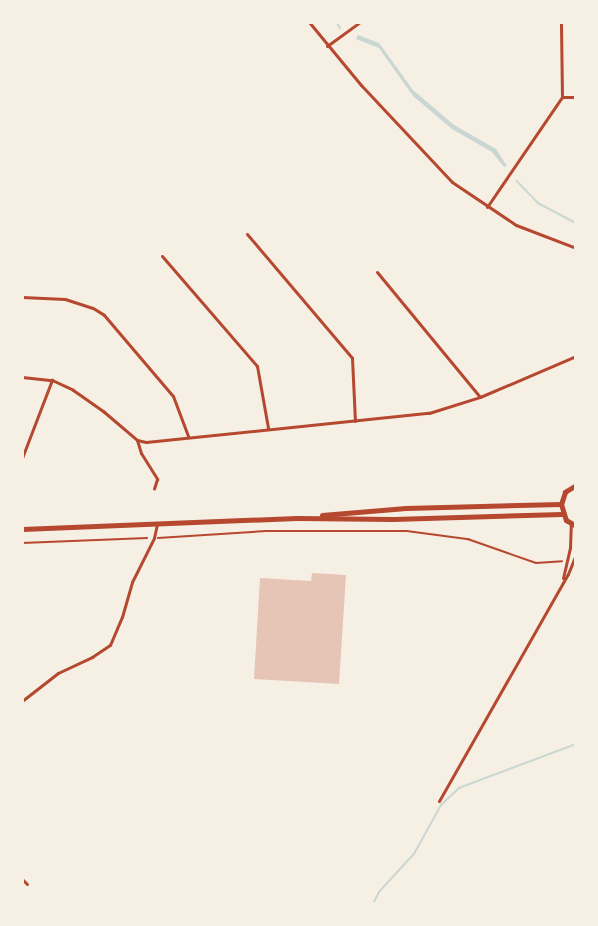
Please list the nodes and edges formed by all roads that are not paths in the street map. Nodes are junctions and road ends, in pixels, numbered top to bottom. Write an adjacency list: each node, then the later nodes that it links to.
1 (309, 22): 4 (street)
2 (360, 22): 4 (street)
3 (561, 22): 5 (street)
4 (327, 46): 7 (street)
5 (562, 97): 6 (street); 7 (street)
6 (576, 97)
7 (487, 207): 9 (street)
8 (247, 234): 17 (street)
9 (576, 248)
10 (162, 256): 18 (street)
11 (377, 272): 16 (street)
12 (22, 297): 19 (street)
13 (576, 356): 16 (street)
14 (22, 377): 15 (street)
15 (52, 380): 20 (street); 21 (street)
16 (480, 398): 17 (street)
17 (355, 421): 18 (street)
18 (268, 428): 19 (street)
19 (188, 436): 20 (street)
20 (137, 440): 23 (street)
21 (22, 458)
22 (576, 485): 24 (highway)
23 (153, 489)
24 (561, 504): 25 (highway); 26 (highway)
25 (562, 514): 26 (highway); 28 (highway)
26 (297, 518): 27 (highway)
27 (157, 524): 29 (highway); 32 (street)
28 (573, 526): 31 (street)
29 (22, 529)
30 (576, 554): 31 (street)
31 (562, 580): 33 (street)
32 (22, 701)
33 (439, 801)
34 (22, 879): 35 (street)
35 (27, 884)

